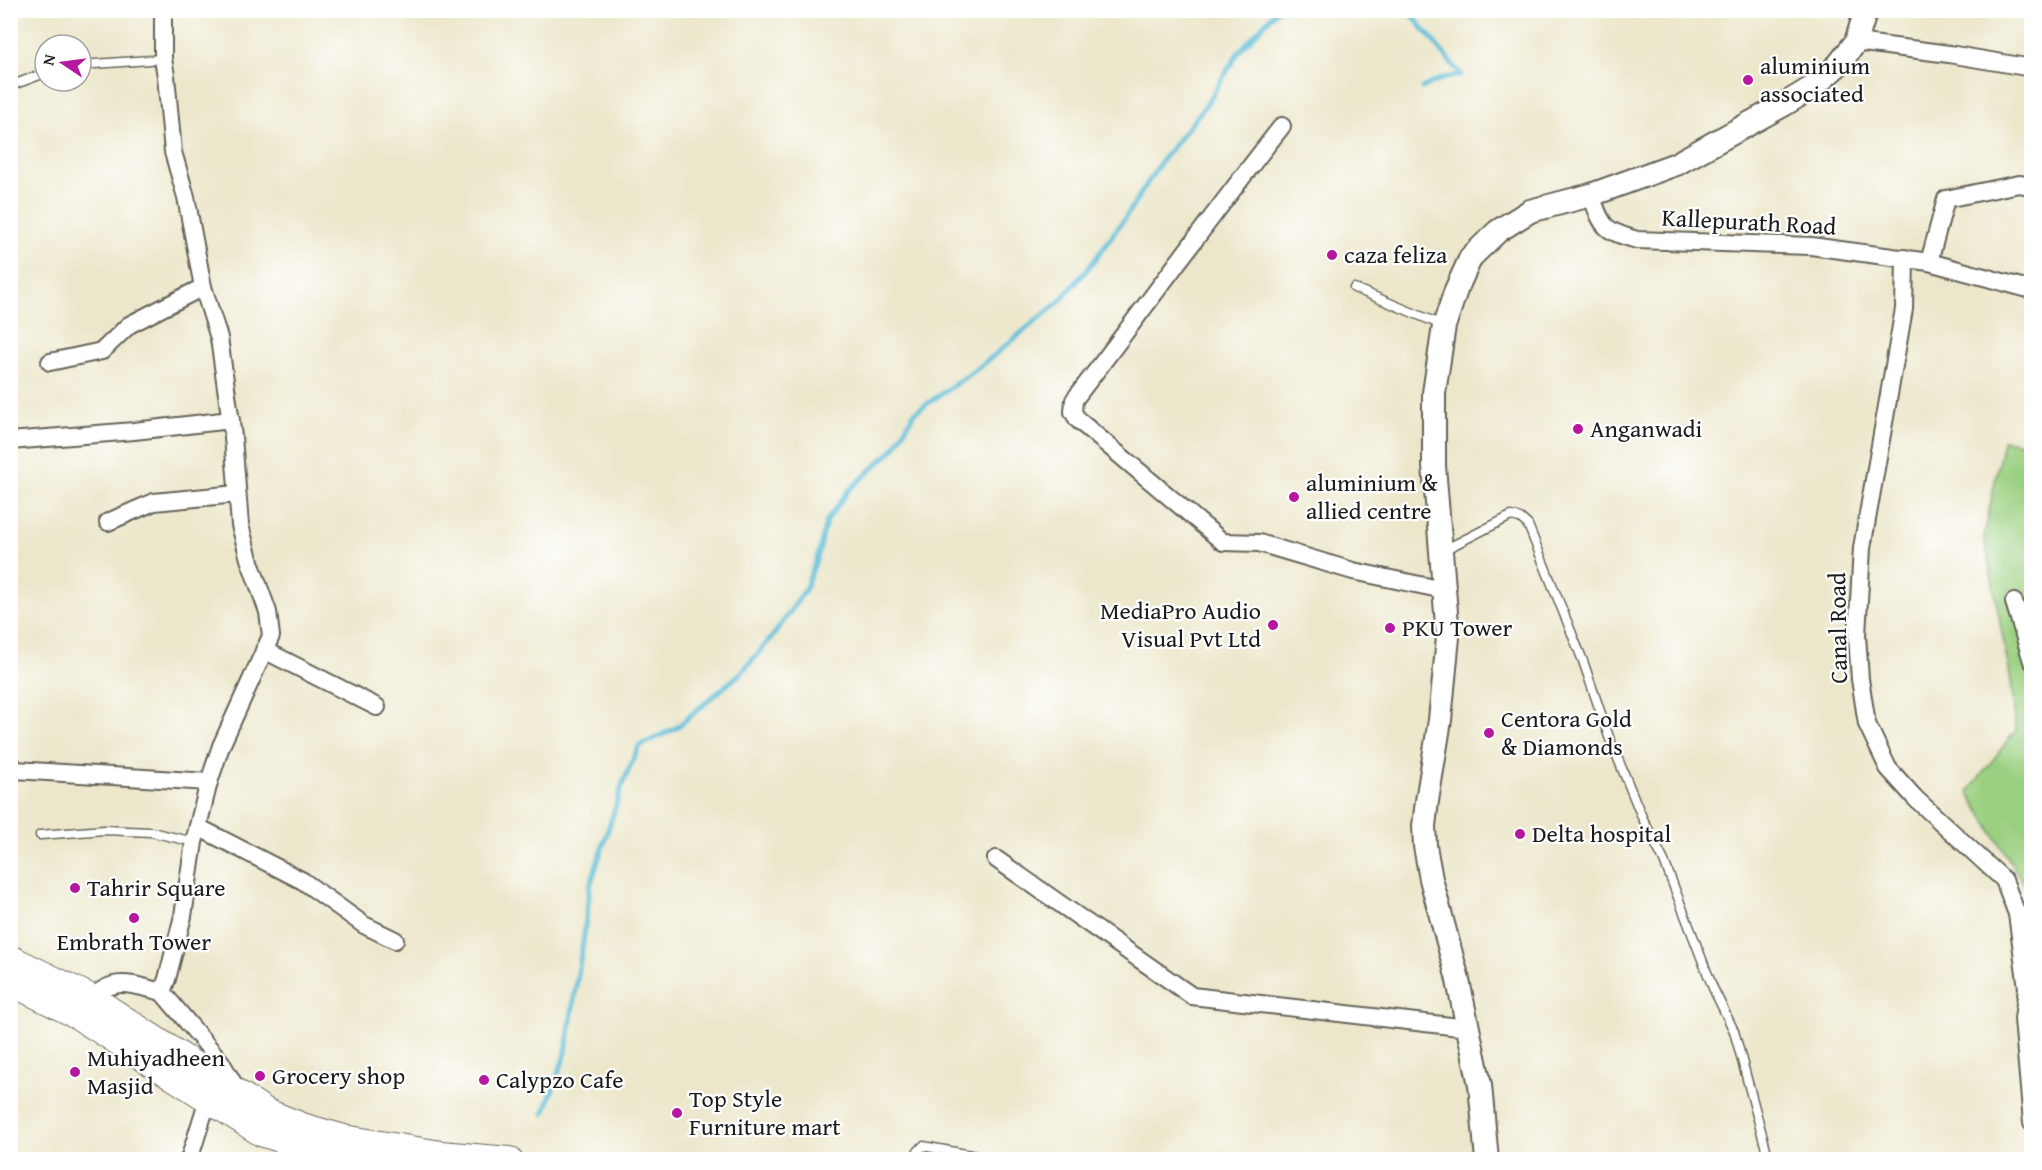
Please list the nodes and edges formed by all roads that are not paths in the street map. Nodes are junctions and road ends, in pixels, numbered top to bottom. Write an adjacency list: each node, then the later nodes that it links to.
1 (163, 10): 4 (street)
2 (1866, 10): 3 (main road)
3 (1856, 42): 6 (street); 11 (main road)
4 (163, 59): 5 (lane); 14 (street)
5 (93, 64)
6 (2031, 68)
7 (33, 77): 8 (lane)
8 (10, 86)
9 (1282, 126): 24 (street)
10 (2031, 186): 13 (street)
11 (1591, 195): 12 (street, Kallepurath Road); 17 (main road)
12 (1905, 258): 13 (street, Kallepurath Road); 42 (street, Canal Road)
13 (1929, 262): 16 (street, Kallepurath Road)
14 (203, 287): 18 (street); 19 (street)
15 (1354, 288): 17 (lane)
16 (2031, 290)
17 (1444, 326): 23 (main road)
18 (50, 362)
19 (231, 420): 20 (street); 21 (street)
20 (10, 441)
21 (237, 494): 22 (street); 26 (street)
22 (108, 522)
23 (1441, 552): 24 (main road); 49 (lane)
24 (1444, 590): 39 (main road)
25 (2014, 602): 27 (street)
26 (264, 650): 28 (street); 30 (street)
27 (2031, 661)
28 (377, 707)
29 (10, 761): 30 (street)
30 (209, 782): 32 (street)
31 (40, 835): 32 (lane)
32 (196, 835): 34 (street); 37 (street)
33 (996, 860): 39 (street)
34 (395, 940)
35 (10, 958): 38 (main road)
36 (10, 982): 38 (main road)
37 (162, 992): 38 (street); 40 (street)
38 (84, 1007): 40 (main road); 41 (main road)
39 (1468, 1028): 48 (main road)
40 (238, 1094): 45 (main road)
41 (208, 1100): 43 (street); 44 (main road)
42 (2031, 1124)
43 (189, 1160)
44 (350, 1160)
45 (508, 1160)
46 (910, 1160): 47 (lane)
47 (998, 1160)
48 (1487, 1160)
49 (1769, 1160)

